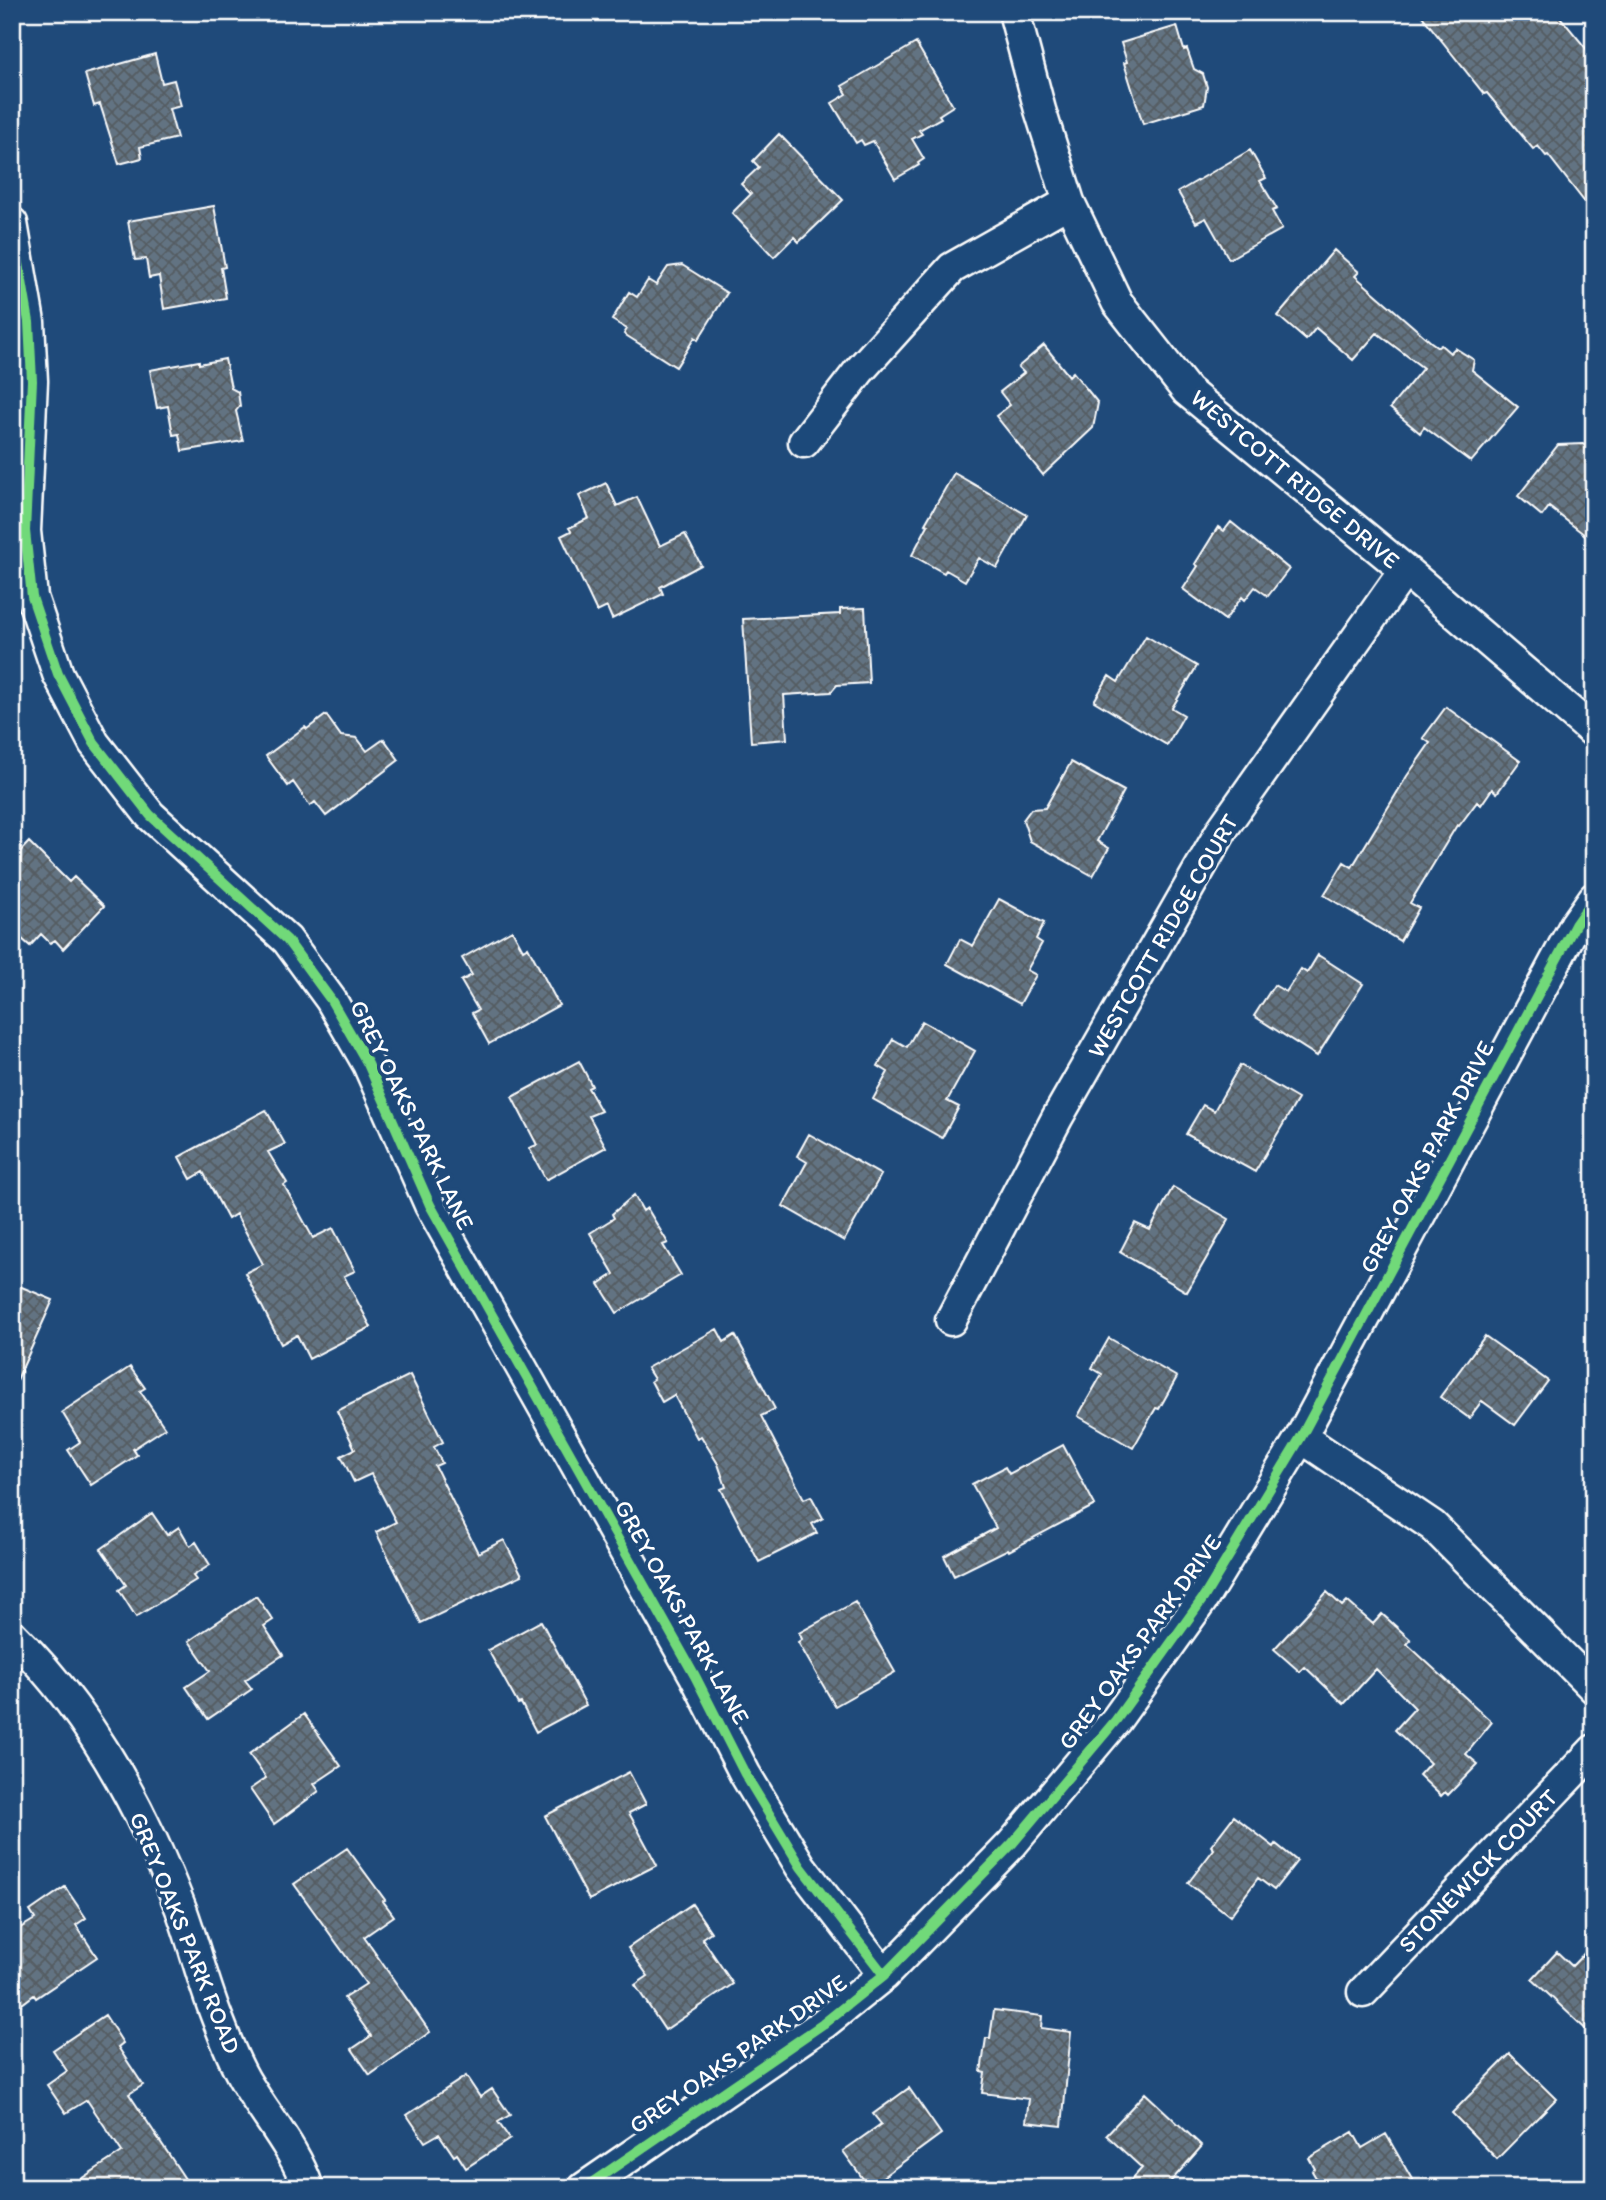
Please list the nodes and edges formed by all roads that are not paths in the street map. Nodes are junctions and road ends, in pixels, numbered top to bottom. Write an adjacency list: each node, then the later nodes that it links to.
1 (1014, 12): 2 (street, WESTCOTT RIDGE DRIVE)
2 (1069, 202): 4 (street); 5 (street, WESTCOTT RIDGE DRIVE)
3 (12, 223): 13 (street, GREY OAKS PARK LANE)
4 (804, 442)
5 (1405, 570): 6 (street, WESTCOTT RIDGE DRIVE); 8 (street, WESTCOTT RIDGE COURT)
6 (1594, 732)
7 (1594, 898): 9 (street, GREY OAKS PARK DRIVE)
8 (951, 1320)
9 (1301, 1437): 11 (street); 13 (street, GREY OAKS PARK DRIVE)
10 (12, 1635): 15 (street, GREY OAKS PARK ROAD)
11 (1594, 1688)
12 (1594, 1750): 14 (street, STONEWICK COURT)
13 (884, 1975): 17 (street, GREY OAKS PARK DRIVE)
14 (1363, 1992)
15 (305, 2178): 16 (street, GREY OAKS PARK ROAD)
16 (330, 2188)
17 (584, 2188)

